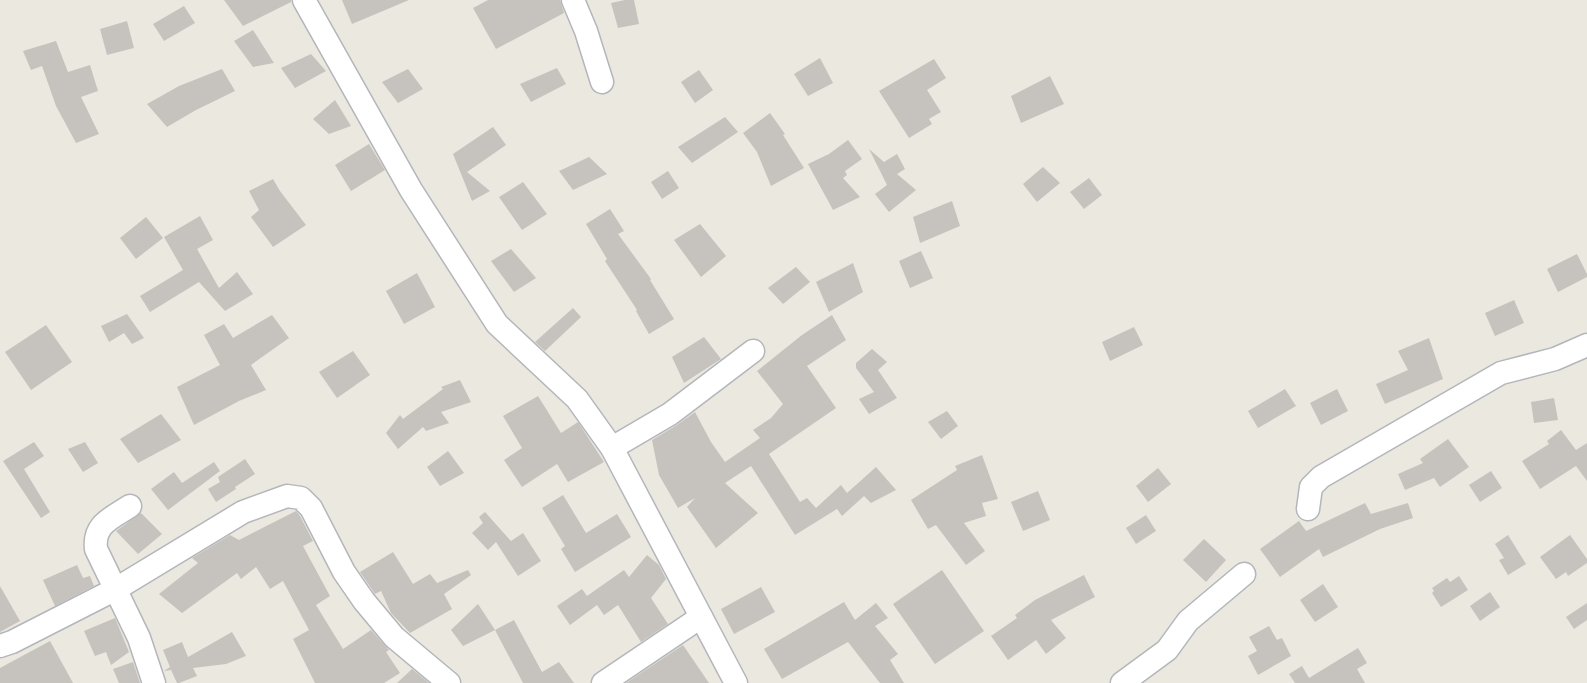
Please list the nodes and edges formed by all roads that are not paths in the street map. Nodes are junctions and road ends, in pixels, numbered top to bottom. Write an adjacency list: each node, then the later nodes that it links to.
1 (304, 0): 6 (street)
2 (573, 0): 3 (street)
3 (602, 82)
4 (1587, 345): 8 (street)
5 (753, 351): 6 (street)
6 (612, 448): 11 (street)
7 (130, 506): 10 (street)
8 (1308, 509)
9 (1244, 574): 17 (street)
10 (116, 589): 12 (street); 13 (street); 14 (street)
11 (700, 616): 15 (street); 16 (street)
12 (0, 646)
13 (154, 683)
14 (449, 683)
15 (604, 683)
16 (736, 683)
17 (1122, 683)

